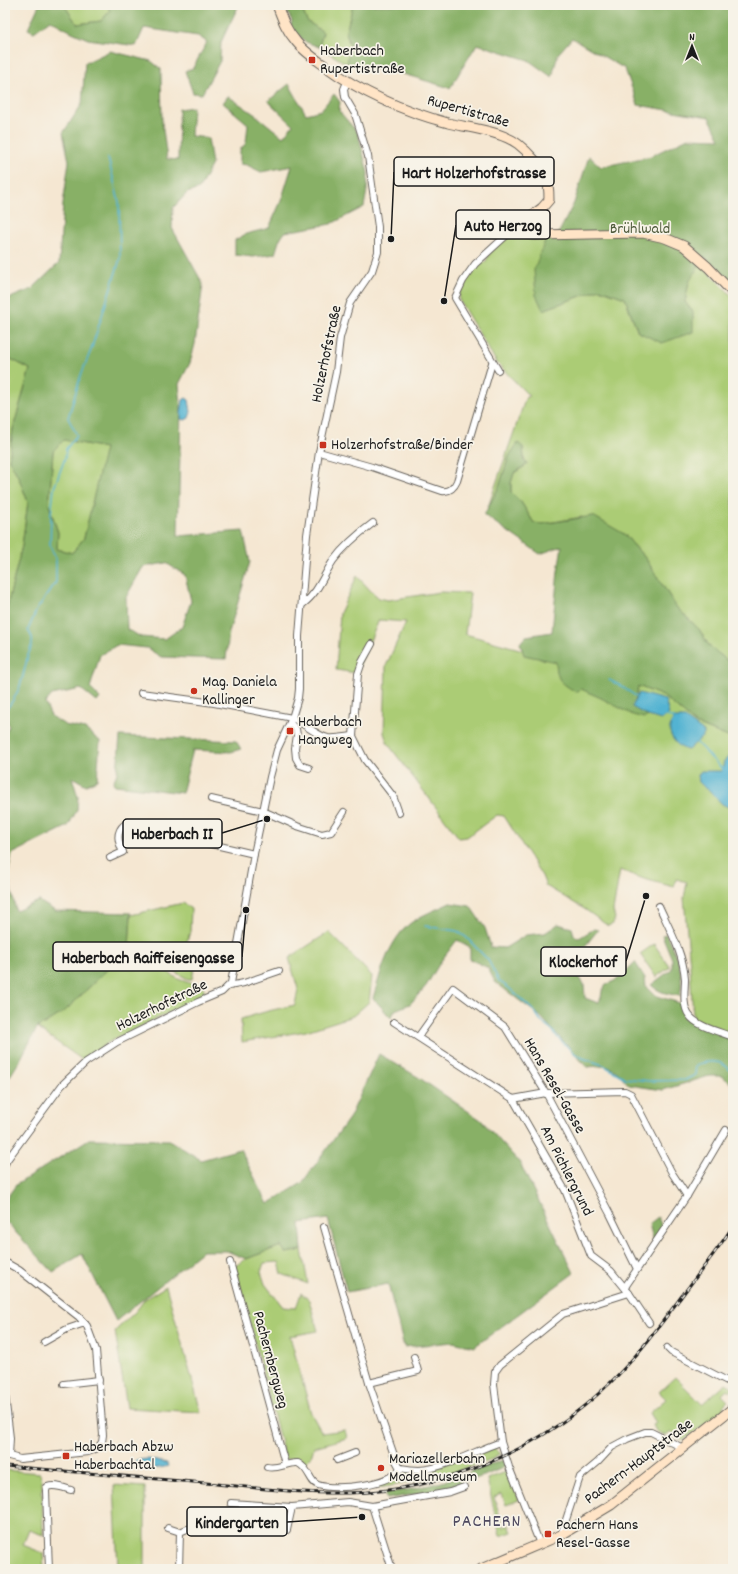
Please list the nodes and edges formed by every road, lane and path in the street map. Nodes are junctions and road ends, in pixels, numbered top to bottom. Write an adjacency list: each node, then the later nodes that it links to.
1 (277, 5): 2 (main road, Rupertistraße)
2 (347, 82): 3 (main road, Rupertistraße); 7 (street, Holzerhofstraße)
3 (522, 227): 4 (main road); 5 (street)
4 (733, 294)
5 (492, 363): 6 (street); 7 (street)
6 (498, 370)
7 (319, 452): 9 (street, Holzerhofstraße)
8 (373, 523): 9 (street)
9 (303, 604): 12 (street, Holzerhofstraße)
10 (372, 644): 13 (street)
11 (141, 693): 12 (street)
12 (291, 721): 13 (street); 14 (street); 16 (street, Holzerhofstraße)
13 (353, 736): 18 (street)
14 (309, 768)
15 (211, 799): 16 (street)
16 (263, 811): 17 (street); 19 (street, Holzerhofstraße)
17 (344, 812)
18 (399, 813)
19 (254, 854): 20 (street); 23 (street, Holzerhofstraße)
20 (110, 858)
21 (659, 906): 26 (street)
22 (279, 971): 23 (street)
23 (228, 986): 30 (street, Holzerhofstraße)
24 (394, 1022): 25 (street, Am Pichlergrund)
25 (418, 1037): 27 (street, Hans Resel-Gasse); 28 (street, Am Pichlergrund)
26 (733, 1037)
27 (546, 1092): 28 (street); 31 (street); 35 (street, Hans Resel-Gasse)
28 (513, 1099): 36 (street, Am Pichlergrund)
29 (726, 1130): 31 (street)
30 (5, 1164)
31 (687, 1196): 35 (street)
32 (324, 1227): 44 (street)
33 (5, 1262): 38 (street)
34 (230, 1262): 54 (street, Pachernbergweg)
35 (637, 1269): 36 (street)
36 (625, 1287): 37 (street)
37 (629, 1293): 39 (street); 49 (street)
38 (85, 1322): 40 (street); 43 (street)
39 (649, 1323)
40 (44, 1342)
41 (667, 1348): 46 (street)
42 (414, 1357): 44 (street)
43 (98, 1380): 45 (street); 52 (street)
44 (368, 1383): 56 (street)
45 (64, 1384)
46 (733, 1384)
47 (5, 1395): 52 (street)
48 (733, 1408): 50 (main road, Pachern-Hauptstraße)
49 (501, 1442): 56 (street); 65 (street)
50 (682, 1448): 64 (main road, Pachern-Hauptstraße); 64 (street, Pachern-Hauptstraße)
51 (355, 1453): 53 (street)
52 (7, 1455)
53 (337, 1460)
54 (285, 1464): 55 (street); 56 (street)
55 (267, 1467)
56 (400, 1468)
57 (464, 1488): 60 (street)
58 (71, 1490): 66 (street)
59 (231, 1503): 61 (street)
60 (372, 1506): 61 (street); 68 (street)
61 (292, 1507): 63 (street)
62 (168, 1528): 63 (street)
63 (180, 1532): 67 (street)
64 (561, 1535): 65 (main road, Pachern-Hauptstraße)
65 (540, 1544): 69 (main road, Pachern-Hauptstraße)
66 (48, 1569)
67 (179, 1569)
68 (392, 1569)
69 (481, 1569)

